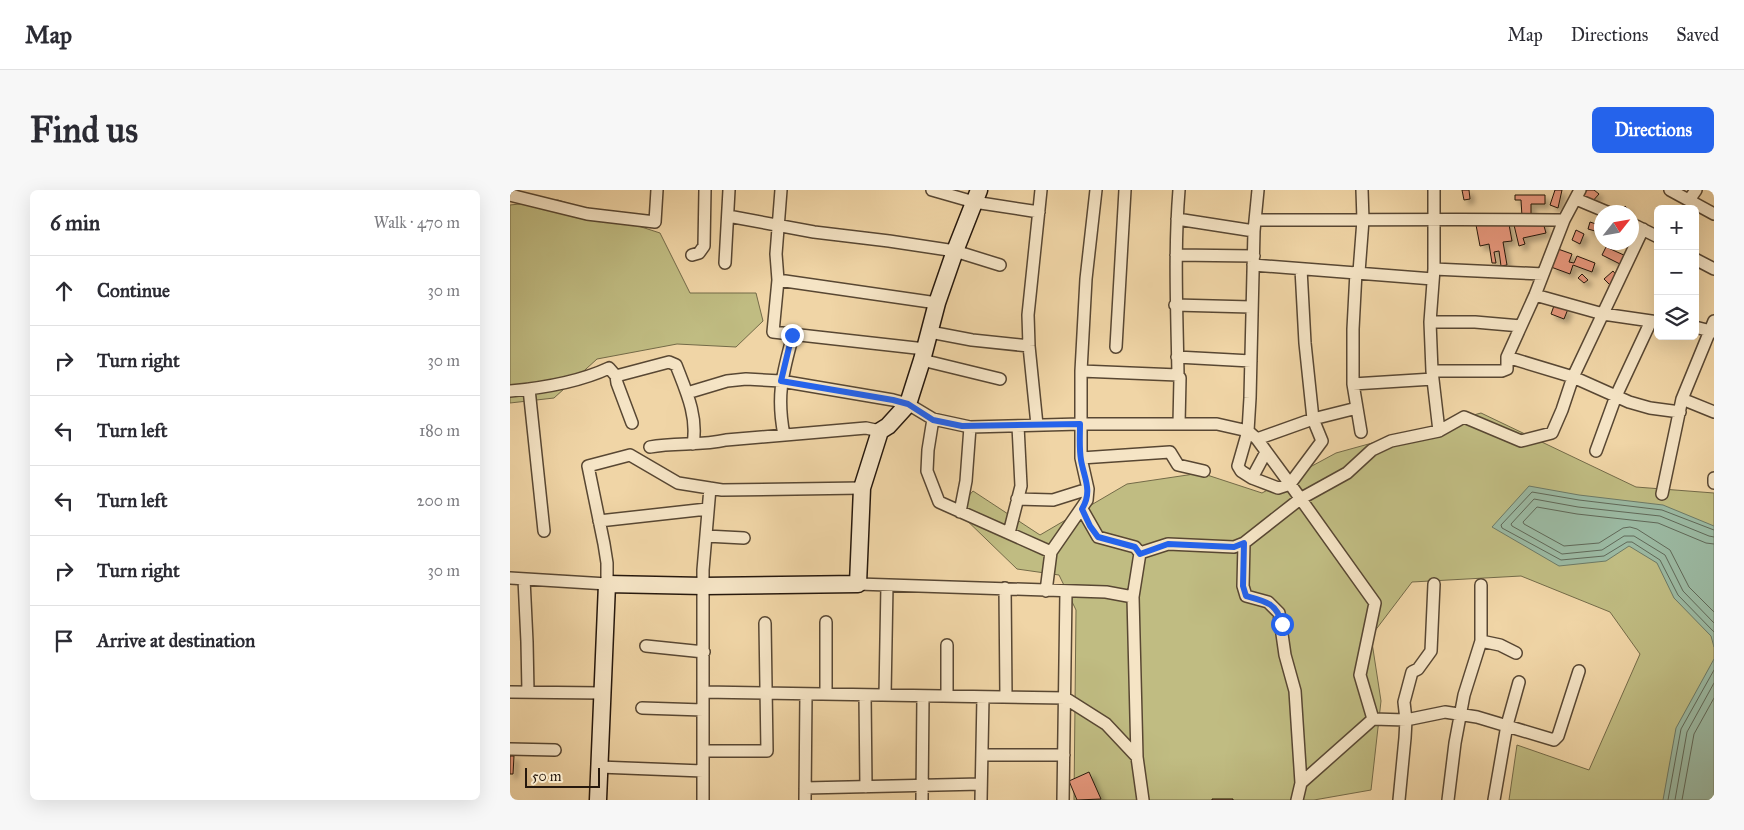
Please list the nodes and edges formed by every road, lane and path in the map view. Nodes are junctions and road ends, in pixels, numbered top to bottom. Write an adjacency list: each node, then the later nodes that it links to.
1 (657, 190): 16 (street)
2 (705, 190): 33 (street)
3 (729, 190): 22 (street)
4 (781, 190): 27 (street)
5 (932, 190): 17 (street)
6 (1040, 190): 20 (street)
7 (1096, 190): 63 (street)
8 (1125, 190): 58 (street)
9 (1179, 190): 23 (street)
10 (1258, 190): 28 (street)
11 (1362, 190): 25 (street)
12 (1434, 190): 24 (street)
13 (1670, 190): 18 (street)
14 (1696, 190): 18 (street)
15 (1578, 194): 19 (street); 26 (street)
16 (510, 195)
17 (977, 196): 20 (street); 32 (street)
18 (1689, 200): 21 (street)
19 (1595, 205)
20 (1038, 212): 57 (street)
21 (1714, 214)
22 (728, 216): 27 (street); 37 (street)
23 (1177, 219): 28 (street); 34 (street)
24 (1435, 219): 25 (street); 26 (street); 42 (street)
25 (1363, 220): 28 (street); 41 (street)
26 (1564, 220): 43 (street)
27 (779, 225): 32 (street); 44 (street)
28 (1255, 225): 35 (street)
29 (1639, 227): 30 (street)
30 (1643, 229): 31 (street); 49 (street)
31 (1654, 235)
32 (954, 251): 38 (street); 46 (street)
33 (692, 255)
34 (1176, 255): 35 (street); 47 (street)
35 (1253, 260): 39 (street); 48 (street)
36 (1699, 261): 40 (street)
37 (725, 263)
38 (1000, 265)
39 (1302, 270): 41 (street); 80 (street)
40 (1714, 270)
41 (1358, 272): 42 (street); 70 (street)
42 (1433, 274): 43 (street); 51 (street)
43 (1543, 274): 45 (street)
44 (778, 280): 46 (street); 56 (street)
45 (1535, 295): 49 (street); 52 (street)
46 (936, 303): 55 (street)
47 (1175, 305): 48 (street); 60 (street)
48 (1251, 307): 62 (street)
49 (1603, 314): 50 (street); 67 (street)
50 (1654, 321): 74 (street)
51 (1430, 322): 52 (street); 65 (street)
52 (1521, 326): 61 (street)
53 (1699, 328): 54 (street)
54 (1713, 328): 75 (street)
55 (930, 332): 57 (street); 59 (street)
56 (792, 335): 59 (street); 69 (street)
57 (1029, 346): 83 (street)
58 (1116, 347)
59 (923, 355): 68 (street); 76 (street)
60 (1177, 357): 62 (street); 64 (street)
61 (1507, 357): 65 (street); 67 (street)
62 (1251, 361): 92 (street)
63 (1082, 371): 64 (street); 84 (street)
64 (1178, 375): 85 (street)
65 (1433, 375): 70 (street); 88 (street)
66 (616, 376): 71 (street); 73 (street); 82 (street)
67 (1573, 377): 74 (street); 88 (street)
68 (1000, 379)
69 (781, 381): 73 (street); 76 (street); 91 (street)
70 (1353, 384): 77 (street)
71 (528, 390): 72 (street); 113 (street)
72 (510, 392)
73 (687, 392): 93 (street)
74 (1616, 396): 78 (street); 95 (street)
75 (1682, 399): 78 (street); 79 (street)
76 (908, 404): 81 (street); 89 (street)
77 (1357, 408): 80 (street); 90 (street)
78 (1680, 412): 106 (street)
79 (1714, 412)
80 (1313, 419): 92 (street); 102 (street)
81 (933, 420): 87 (street); 111 (street)
82 (632, 422)
83 (1037, 424): 84 (street); 86 (street)
84 (1080, 424): 85 (street); 97 (street)
85 (1179, 424): 92 (street)
86 (1018, 426): 87 (street); 107 (street)
87 (970, 427): 111 (street)
88 (1438, 431): 108 (street)
89 (880, 432): 91 (street); 104 (street)
90 (1361, 432)
91 (784, 434): 93 (street)
92 (1252, 435): 96 (street); 99 (street)
93 (693, 444): 94 (street)
94 (650, 447)
95 (1596, 451)
96 (1266, 452): 99 (street); 102 (street)
97 (1081, 458): 98 (street); 105 (street)
98 (1204, 471)
99 (1252, 478): 102 (street)
100 (1714, 478): 101 (street)
101 (1714, 483)
102 (1290, 484): 108 (street)
103 (710, 488): 104 (street); 109 (street); 112 (street)
104 (862, 488): 123 (street)
105 (1088, 490): 107 (street); 110 (street)
106 (1662, 494)
107 (1017, 499): 114 (street)
108 (1300, 499): 117 (street); 158 (street)
109 (707, 509): 112 (street); 115 (street)
110 (1082, 509): 118 (street); 119 (street)
111 (960, 512): 114 (street)
112 (598, 521): 122 (street)
113 (544, 531)
114 (1009, 533): 118 (street)
115 (706, 536): 116 (street); 126 (street)
116 (744, 538)
117 (1244, 543): 119 (street); 170 (street)
118 (1050, 552): 129 (street)
119 (1140, 554): 131 (street)
120 (510, 578): 121 (street)
121 (524, 579): 122 (street); 142 (street)
122 (607, 584): 126 (street); 144 (street)
123 (858, 584): 125 (street); 126 (street)
124 (1434, 584): 159 (street)
125 (887, 585): 128 (street); 149 (street)
126 (704, 586): 137 (street)
127 (1481, 586): 134 (street)
128 (1006, 588): 129 (street); 153 (street)
129 (1046, 590): 130 (street)
130 (1066, 592): 131 (street); 154 (street)
131 (1133, 597): 166 (street)
132 (826, 622): 147 (street)
133 (765, 623): 145 (street)
134 (1481, 640): 138 (street); 157 (street)
135 (947, 645): 151 (street)
136 (646, 646): 137 (street)
137 (704, 652): 143 (street)
138 (1516, 653)
139 (1579, 671): 160 (street)
140 (1520, 682): 160 (street)
141 (510, 692): 142 (street)
142 (528, 692): 144 (street)
143 (703, 692): 145 (street); 156 (street)
144 (602, 693): 167 (street)
145 (766, 693): 146 (street); 163 (street)
146 (806, 694): 147 (street); 173 (street)
147 (826, 694): 148 (street)
148 (865, 695): 149 (street); 172 (street)
149 (885, 695): 150 (street)
150 (923, 696): 151 (street); 171 (street)
151 (947, 696): 152 (street)
152 (983, 697): 153 (street); 164 (street)
153 (1006, 697): 154 (street)
154 (1065, 698): 165 (street); 166 (street)
155 (642, 708): 156 (street)
156 (703, 710): 163 (street)
157 (1460, 714): 159 (street); 160 (street); 182 (street)
158 (1373, 719): 159 (street); 170 (street)
159 (1406, 720): 181 (street)
160 (1507, 725): 183 (street)
161 (510, 749): 162 (street)
162 (555, 750)
163 (703, 751): 168 (street)
164 (982, 755): 165 (street); 169 (street)
165 (1064, 755): 178 (street)
166 (1137, 756): 179 (street)
167 (599, 767): 168 (street); 174 (street)
168 (703, 771): 175 (street)
169 (981, 784): 171 (street); 177 (street)
170 (1301, 784): 180 (street)
171 (922, 785): 172 (street); 176 (street)
172 (866, 787): 173 (street)
173 (805, 794)
174 (598, 800)
175 (703, 800)
176 (922, 800)
177 (981, 800)
178 (1063, 800)
179 (1143, 800)
180 (1297, 800)
181 (1399, 800)
182 (1448, 800)
183 (1494, 800)

